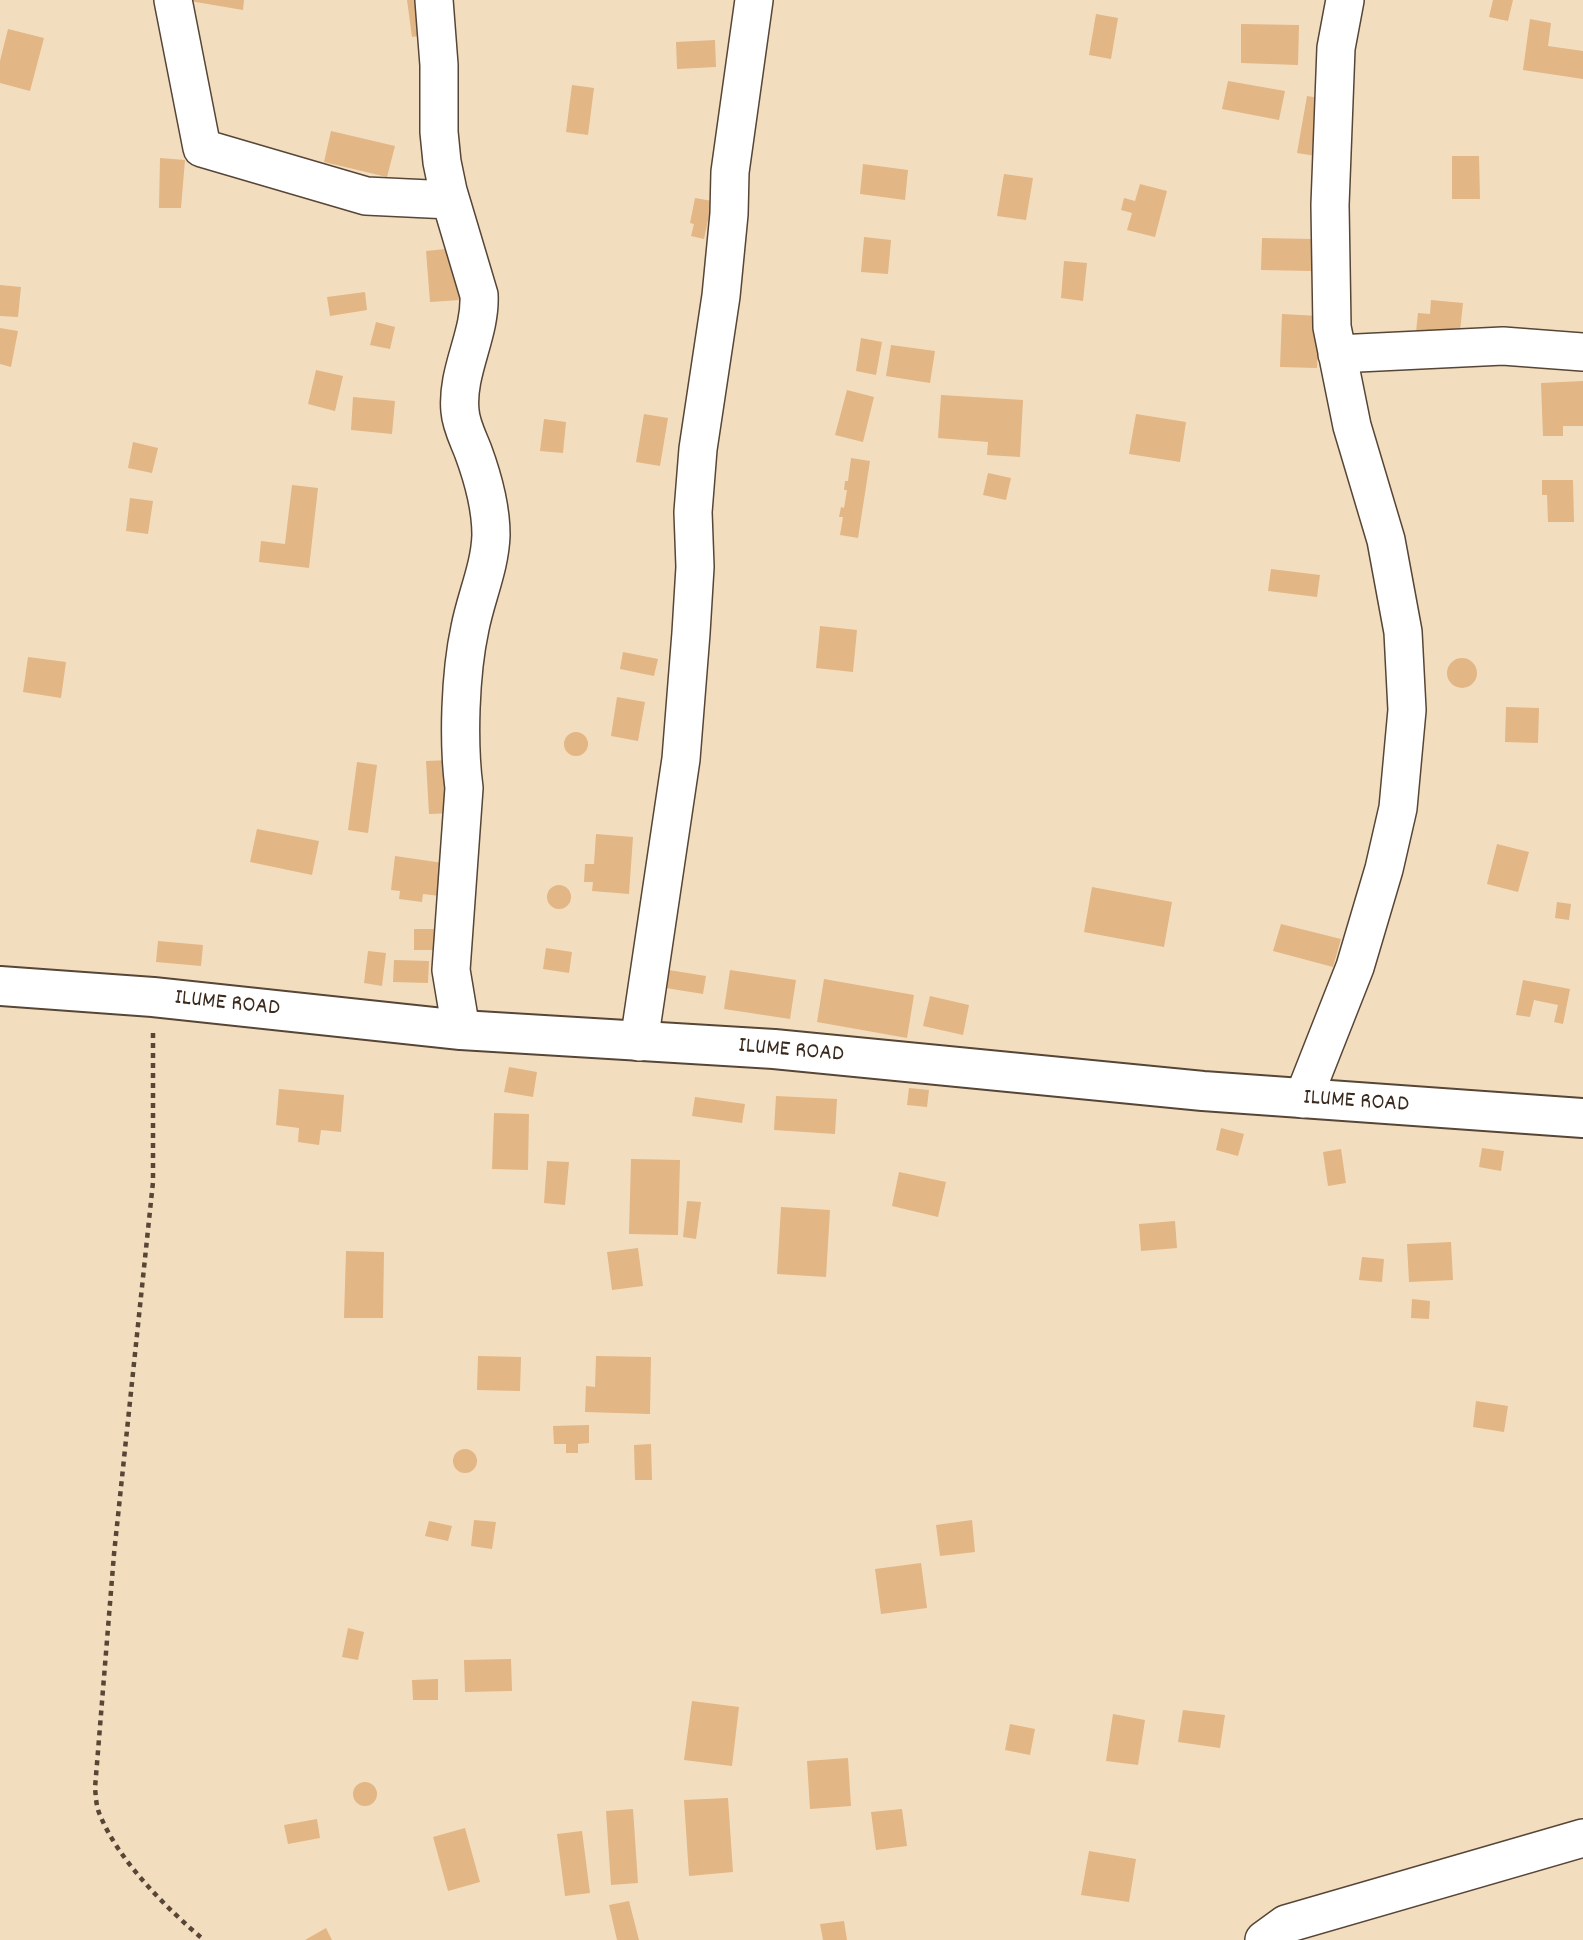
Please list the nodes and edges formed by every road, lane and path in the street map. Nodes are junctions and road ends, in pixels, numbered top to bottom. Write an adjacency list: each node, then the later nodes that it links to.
1 (173, 0): 5 (street)
2 (434, 0): 5 (street)
3 (754, 0): 11 (street)
4 (1345, 0): 7 (street)
5 (450, 200): 10 (street)
6 (1583, 352): 7 (street)
7 (1337, 354): 12 (street)
8 (0, 986): 9 (street, ILUME ROAD)
9 (153, 997): 10 (street, ILUME ROAD); 15 (path)
10 (461, 1030): 11 (street, ILUME ROAD)
11 (639, 1042): 12 (street, ILUME ROAD)
12 (1303, 1099): 13 (street, ILUME ROAD)
13 (1583, 1118)
14 (1583, 1838): 16 (street)
15 (204, 1940)
16 (1264, 1940)

